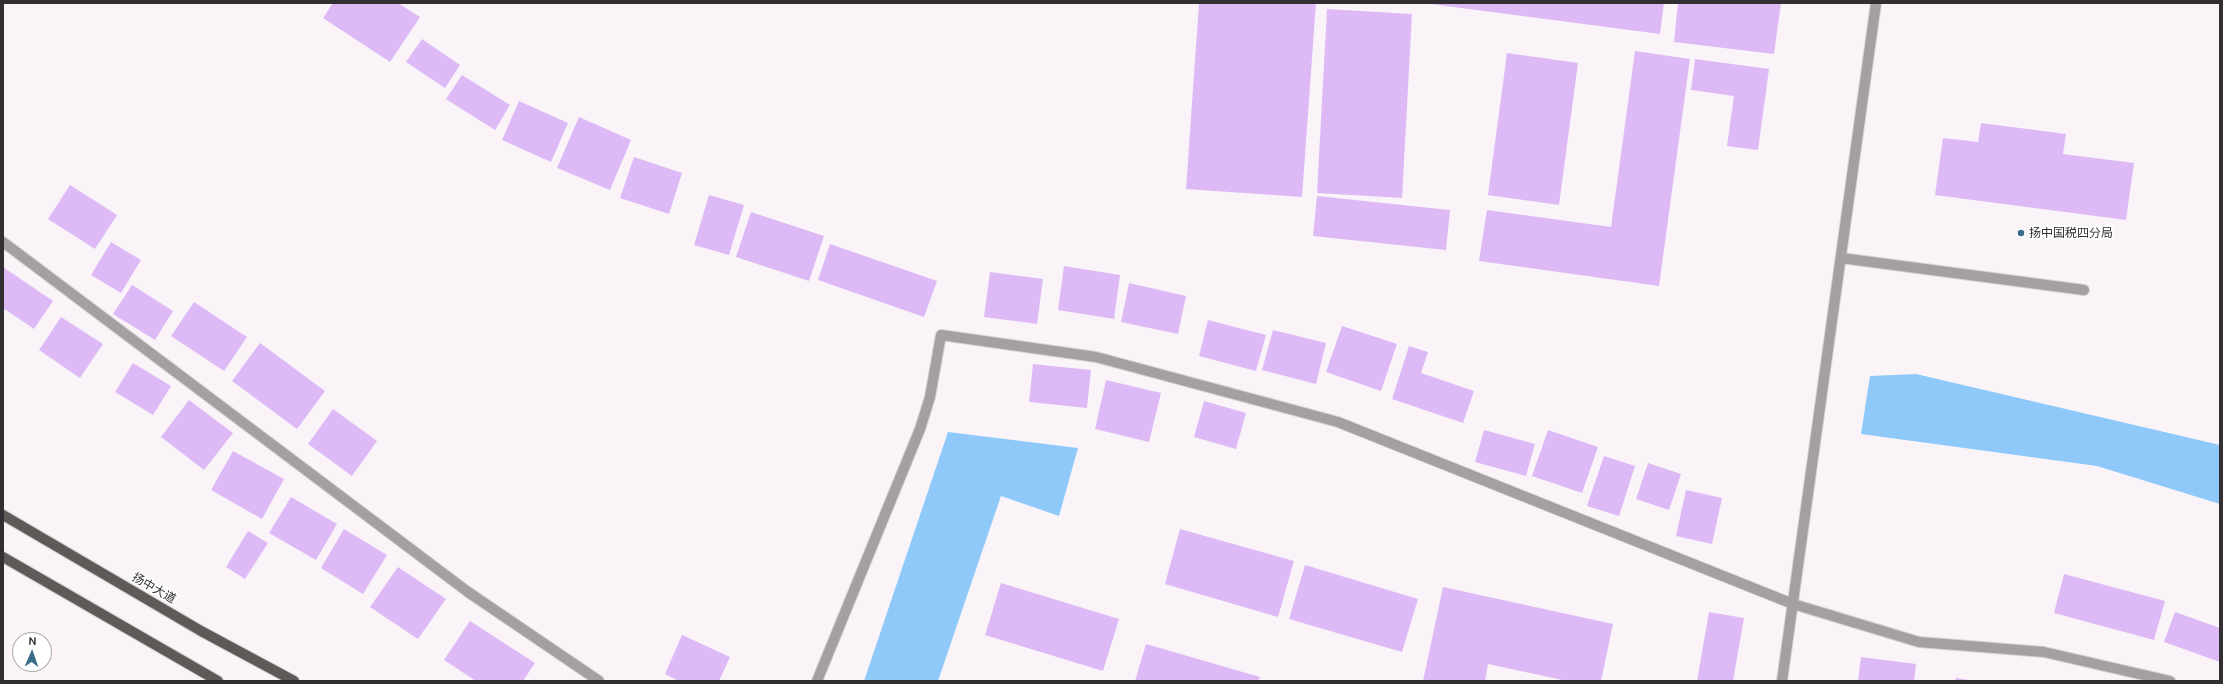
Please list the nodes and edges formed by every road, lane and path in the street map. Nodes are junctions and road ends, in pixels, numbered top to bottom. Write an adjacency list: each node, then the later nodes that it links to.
1 (1876, 3): 3 (street)
2 (3, 242): 10 (street)
3 (1841, 258): 4 (street); 7 (street)
4 (2084, 290)
5 (3, 515): 9 (main road, 扬中大道)
6 (3, 557): 8 (main road)
7 (1792, 604): 11 (street); 12 (street); 13 (street)
8 (218, 681)
9 (294, 681)
10 (599, 681)
11 (817, 681)
12 (1782, 681)
13 (2170, 681)

